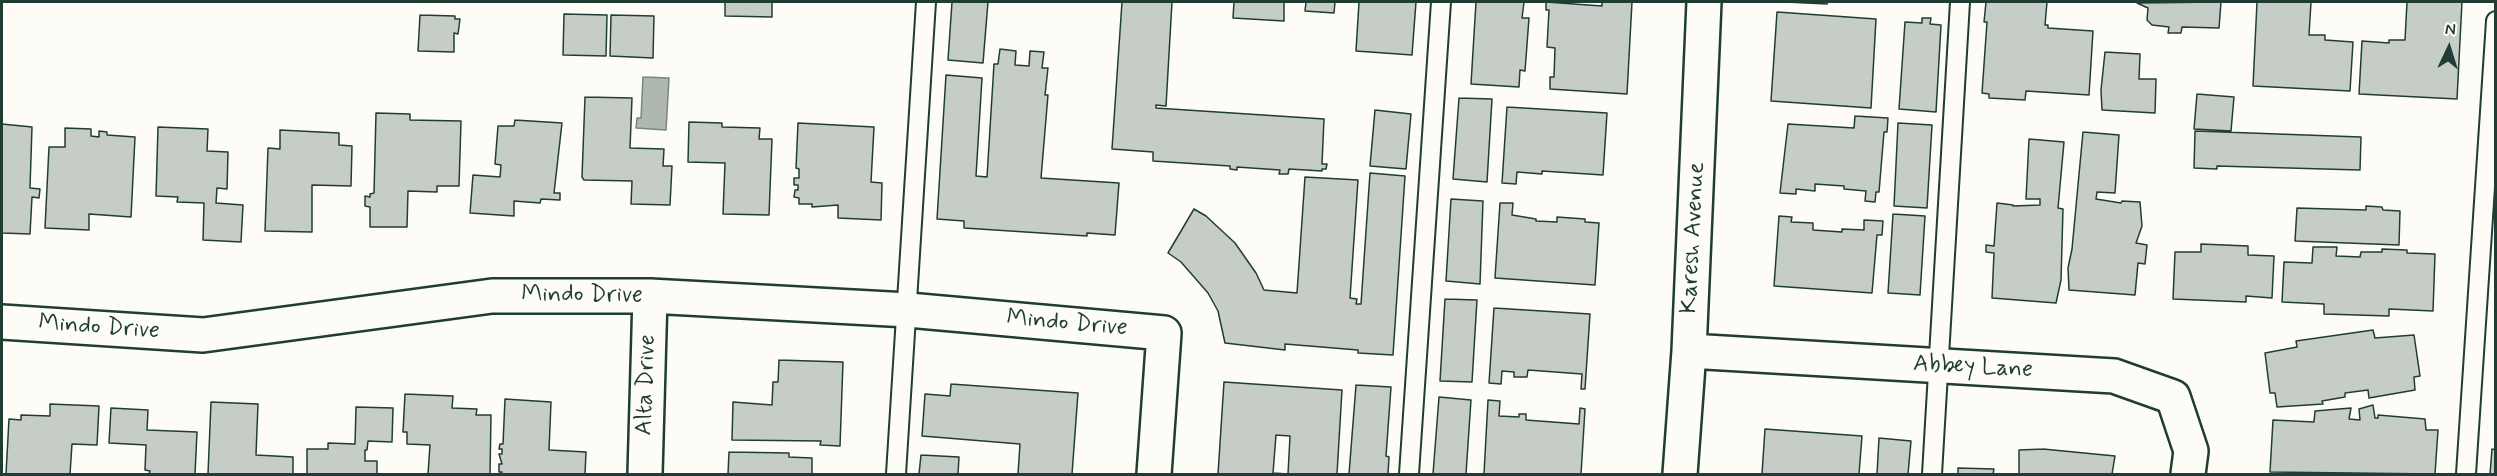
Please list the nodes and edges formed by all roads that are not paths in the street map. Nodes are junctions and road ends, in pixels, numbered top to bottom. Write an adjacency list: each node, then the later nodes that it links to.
1 (926, 2): 7 (lane)
2 (1441, 2): 14 (lane)
3 (1704, 2): 9 (street, Karesh Avenue)
4 (1960, 2): 10 (lane)
5 (2496, 21): 18 (lane)
6 (650, 296): 7 (street, Mindo Drive); 8 (street, Mindo Drive); 11 (street, Alta Drive)
7 (908, 310): 12 (lane); 13 (street, Mindo Drive)
8 (2, 322)
9 (1689, 351): 10 (street, Abbey Lane); 15 (street, Karesh Avenue)
10 (1940, 366): 16 (lane); 17 (street, Abbey Lane)
11 (645, 474)
12 (896, 474)
13 (1154, 474)
14 (1409, 474)
15 (1680, 474)
16 (1932, 474)
17 (2188, 474)
18 (2466, 474)

